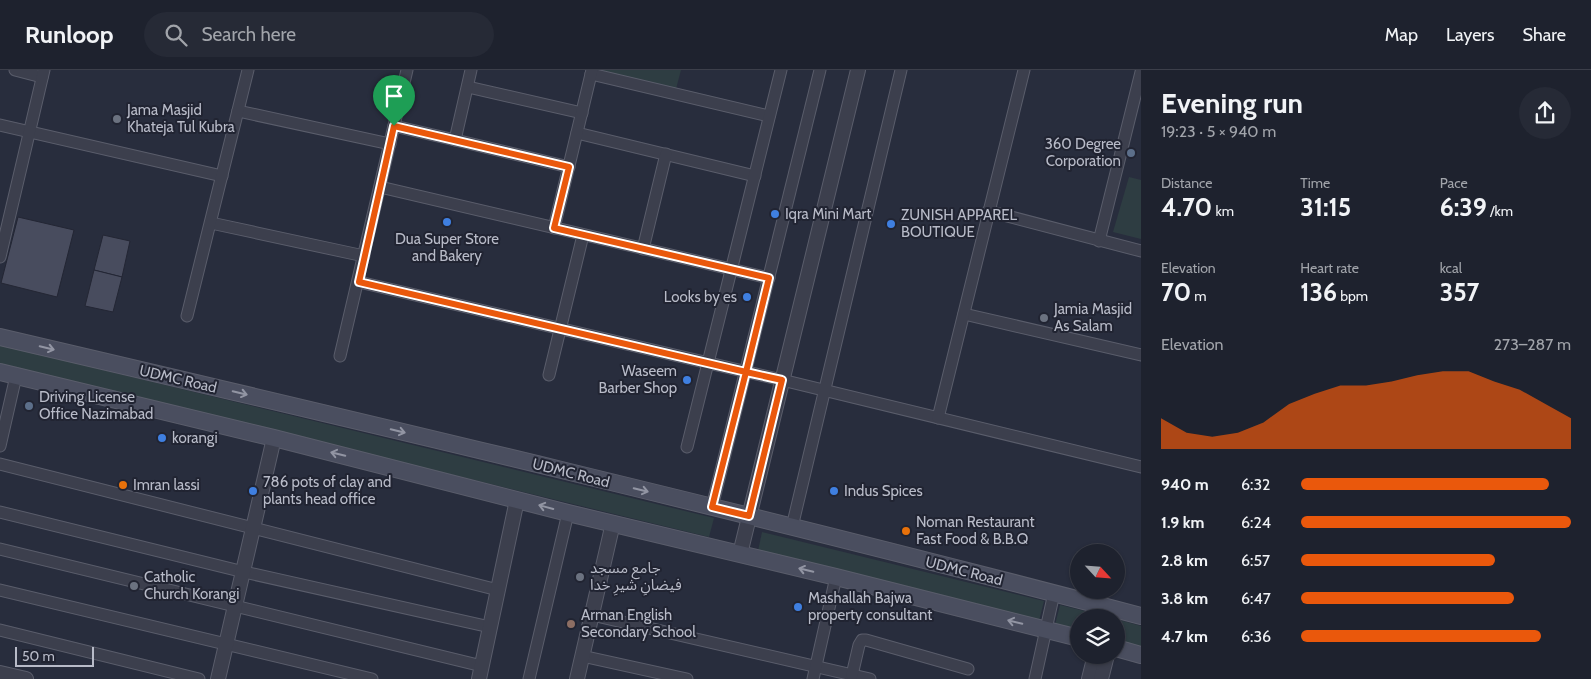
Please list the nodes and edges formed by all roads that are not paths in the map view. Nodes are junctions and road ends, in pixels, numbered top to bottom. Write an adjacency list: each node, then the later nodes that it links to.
1 (14, 70): 12 (street)
2 (248, 70): 14 (street)
3 (407, 70): 18 (street)
4 (472, 70): 13 (street)
5 (781, 70): 16 (street)
6 (820, 70): 38 (street)
7 (858, 70): 51 (street)
8 (901, 70): 52 (street)
9 (1024, 70): 28 (street)
10 (591, 72): 15 (street); 16 (street)
11 (1141, 72): 32 (street)
12 (43, 74): 19 (street)
13 (468, 87): 15 (street); 21 (street)
14 (238, 110): 22 (street); 25 (street)
15 (582, 113): 20 (street)
16 (770, 116): 26 (street)
17 (0, 125): 19 (street)
18 (394, 126): 21 (street); 22 (street)
19 (29, 132): 25 (street); 36 (street)
20 (577, 133): 23 (street); 24 (street)
21 (455, 140): 24 (street)
22 (390, 144): 27 (street)
23 (666, 154): 26 (street); 33 (street)
24 (569, 167): 30 (street)
25 (222, 176): 29 (street)
26 (755, 176): 37 (street)
27 (380, 187): 30 (street); 35 (street)
28 (988, 211): 32 (street); 40 (street)
29 (211, 224): 35 (street); 41 (street)
30 (554, 228): 31 (street)
31 (582, 235): 33 (street); 42 (street)
32 (1099, 241): 34 (street)
33 (643, 249): 37 (street)
34 (1141, 251)
35 (364, 256): 39 (street)
36 (0, 257)
37 (732, 270): 38 (street); 46 (street)
38 (769, 278): 48 (street)
39 (359, 282): 42 (street); 45 (street)
40 (964, 314): 44 (street); 53 (street)
41 (187, 316)
42 (560, 328): 46 (street); 49 (street)
43 (0, 337): 60 (main road, UDMC Road, one-way to 60)
44 (1141, 355)
45 (340, 356)
46 (708, 363): 48 (street); 56 (street)
47 (0, 372): 50 (main road)
48 (746, 372): 51 (street); 60 (street)
49 (549, 375)
50 (16, 376): 54 (main road); 55 (street)
51 (782, 380): 52 (street); 63 (street)
52 (824, 390): 53 (street); 65 (street)
53 (938, 418): 58 (street)
54 (274, 438): 59 (main road, one-way to 54); 66 (street)
55 (0, 446)
56 (687, 447)
57 (0, 464): 66 (street)
58 (1141, 467)
59 (517, 500): 62 (main road, one-way to 59); 72 (street)
60 (712, 507): 63 (main road, UDMC Road)
61 (0, 512): 69 (street)
62 (568, 513): 64 (main road); 96 (street)
63 (749, 516): 65 (main road, UDMC Road); 68 (street)
64 (612, 523): 68 (main road); 75 (street)
65 (792, 527): 73 (main road, UDMC Road)
66 (254, 528): 69 (street); 72 (street)
67 (0, 549): 74 (street)
68 (740, 554): 70 (main road, one-way to 68)
69 (244, 572): 74 (street); 77 (street)
70 (836, 577): 79 (main road, one-way to 70); 87 (street)
71 (0, 590): 81 (street)
72 (498, 590): 77 (street)
73 (1054, 594): 76 (main road, UDMC Road); 79 (street)
74 (235, 607): 81 (street); 90 (street)
75 (592, 615): 84 (street); 87 (street)
76 (1141, 616)
77 (490, 627): 90 (street)
78 (0, 630): 93 (street)
79 (1046, 630): 80 (main road); 101 (street)
80 (1070, 636)
81 (226, 645): 94 (street); 95 (street)
82 (1125, 651): 83 (main road)
83 (1141, 655)
84 (582, 656): 97 (street); 98 (street)
85 (1093, 664): 102 (street)
86 (1105, 664): 103 (street)
87 (816, 666): 91 (street); 99 (street)
88 (968, 669): 91 (street)
89 (0, 672): 92 (street)
90 (481, 673)
91 (852, 675): 100 (street)
92 (26, 679)
93 (199, 679)
94 (218, 679)
95 (372, 679)
96 (529, 679)
97 (577, 679)
98 (687, 679)
99 (813, 679)
100 (870, 679)
101 (1035, 679)
102 (1089, 679)
103 (1101, 679)

